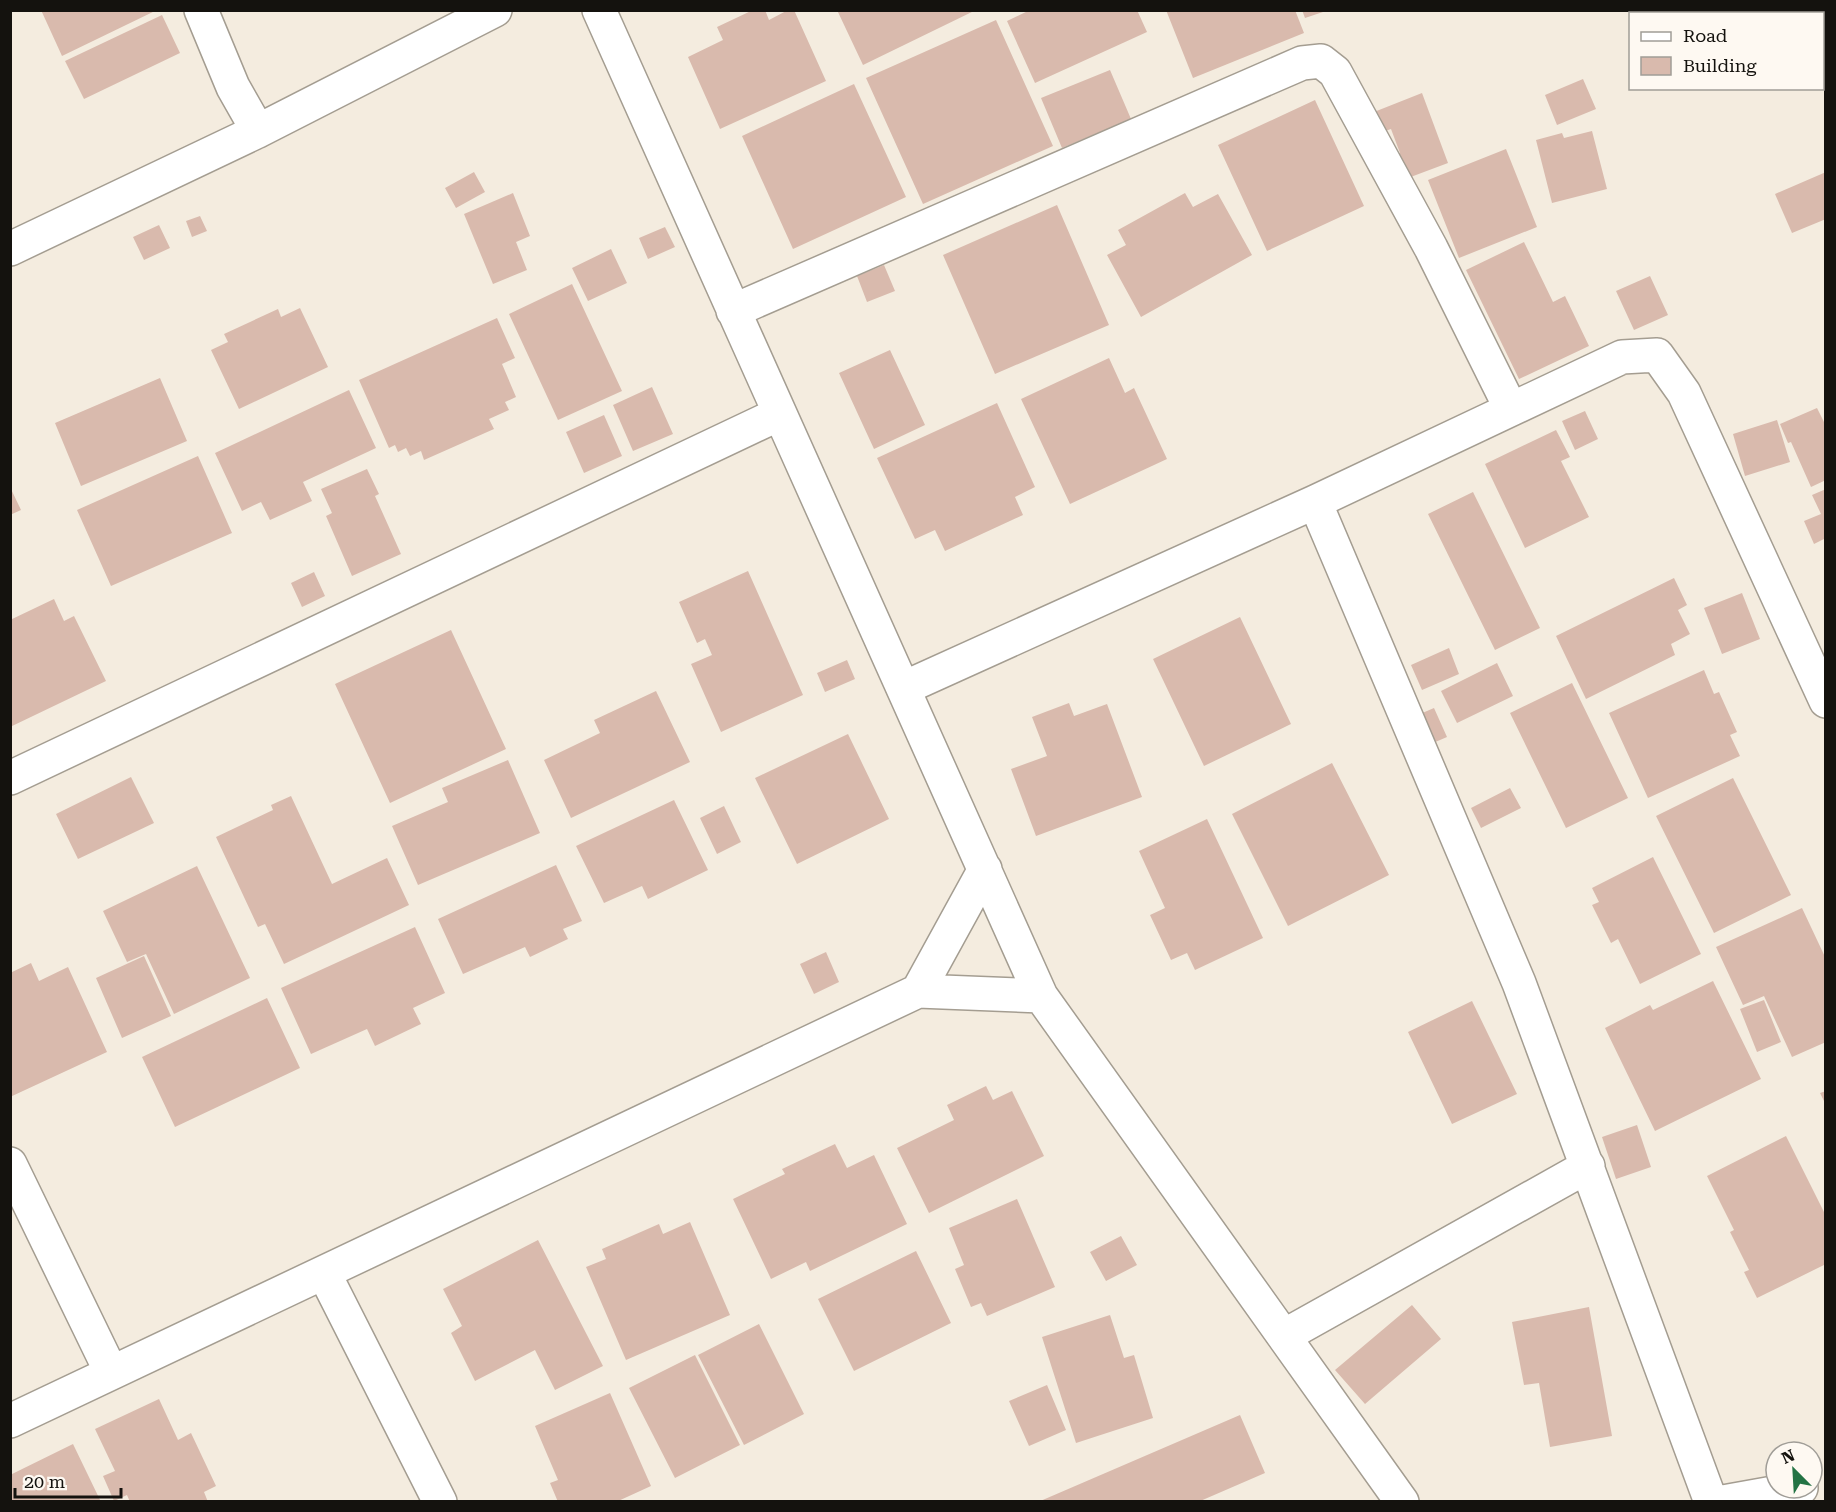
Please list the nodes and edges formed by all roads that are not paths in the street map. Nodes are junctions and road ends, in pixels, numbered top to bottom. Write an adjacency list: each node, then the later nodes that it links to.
1 (201, 10): 4 (street)
2 (495, 10): 4 (street)
3 (599, 10): 6 (street)
4 (258, 131): 5 (street)
5 (10, 249)
6 (733, 311): 7 (street); 8 (street)
7 (1511, 409): 9 (street); 11 (street)
8 (779, 414): 10 (street); 12 (street)
9 (1315, 502): 10 (street); 17 (street)
10 (904, 688): 13 (street)
11 (1826, 701)
12 (10, 778)
13 (985, 869): 14 (street); 15 (street)
14 (918, 991): 15 (street); 18 (street)
15 (1041, 996): 19 (street)
16 (10, 1164): 20 (street)
17 (1588, 1166): 19 (street); 25 (street)
18 (324, 1273): 20 (street); 23 (street)
19 (1284, 1336): 24 (street)
20 (111, 1372): 21 (street)
21 (10, 1421)
22 (1764, 1495): 26 (street)
23 (440, 1502)
24 (1402, 1502)
25 (1711, 1502)
26 (1723, 1502)

